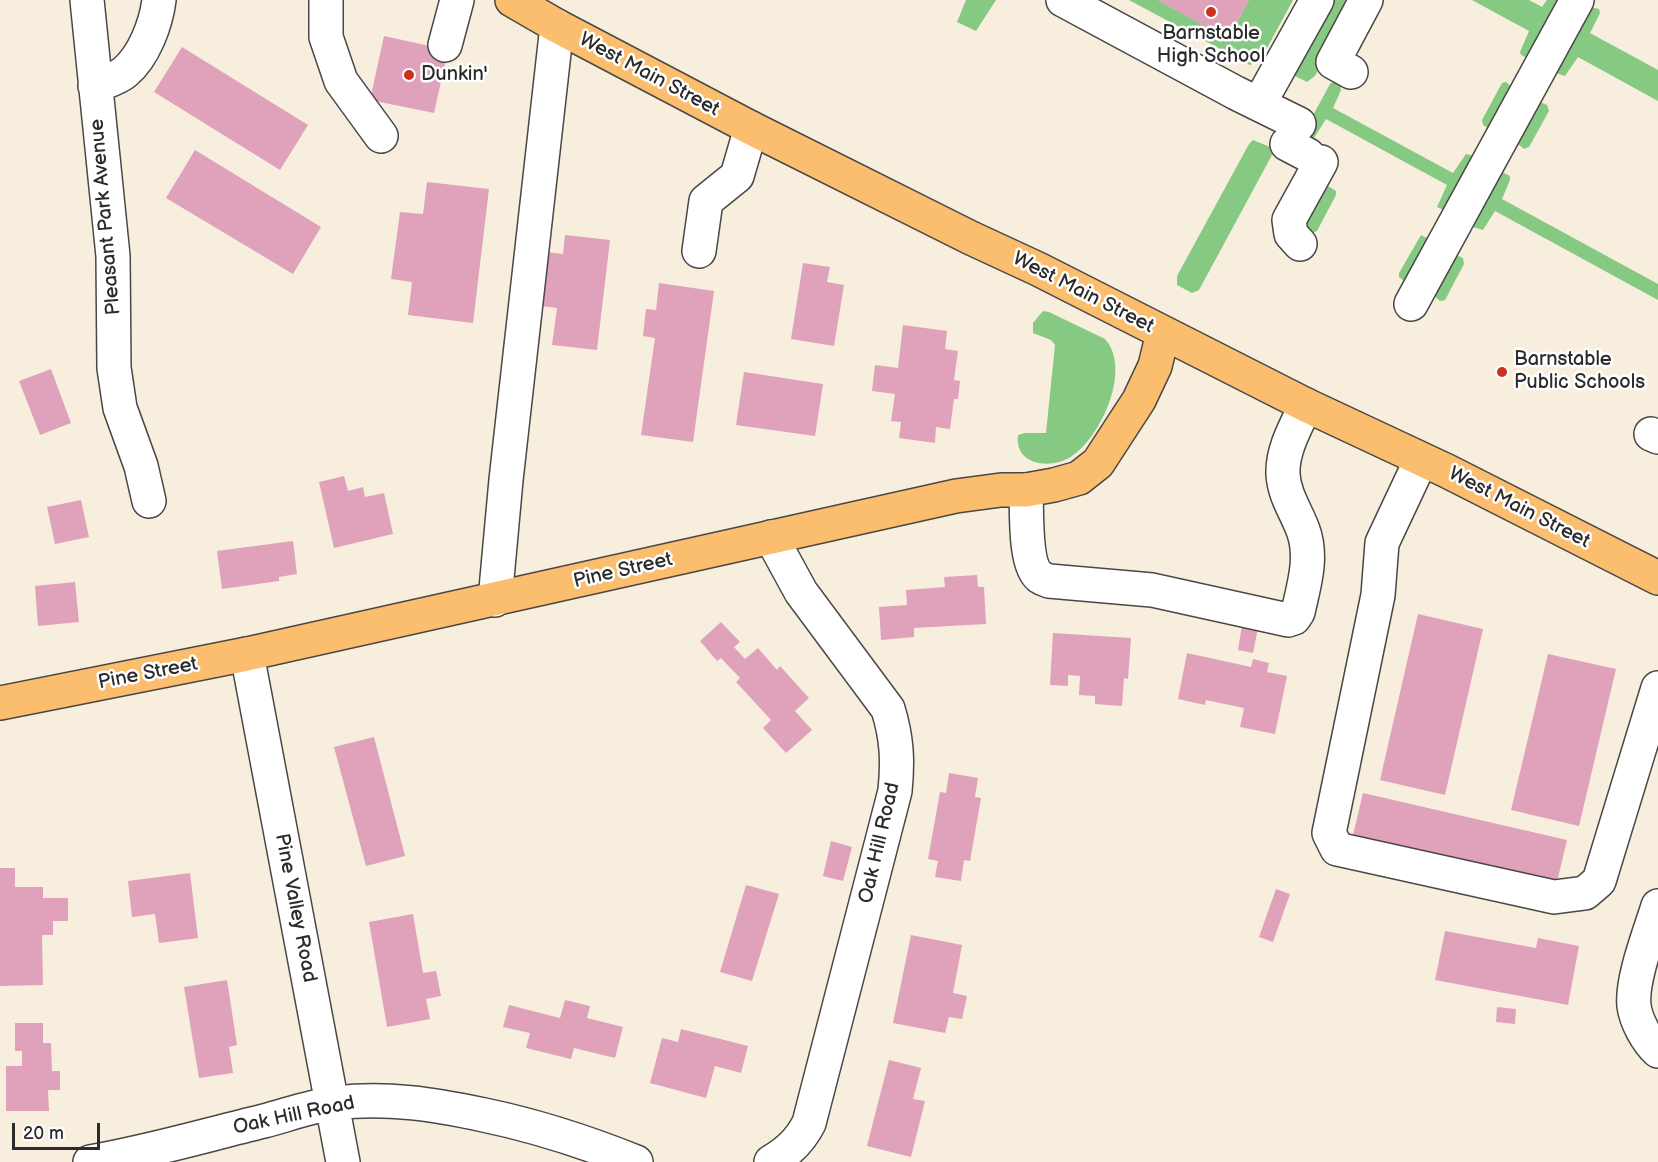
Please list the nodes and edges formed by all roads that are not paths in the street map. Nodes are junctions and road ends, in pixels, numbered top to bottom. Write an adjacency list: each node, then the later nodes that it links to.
1 (87, 0): 13 (street, Pleasant Park Avenue)
2 (159, 0): 13 (street)
3 (326, 0): 16 (street)
4 (457, 0): 11 (street)
5 (512, 0): 10 (main road, West Main Street)
6 (1063, 0): 14 (street)
7 (1317, 0): 14 (street)
8 (1577, 0): 19 (street)
9 (1381, 1): 12 (street)
10 (557, 26): 15 (main road, West Main Street); 27 (street)
11 (445, 45)
12 (1342, 67)
13 (95, 86): 24 (street, Pleasant Park Avenue)
14 (1259, 104): 17 (street)
15 (751, 128): 18 (street); 20 (main road, West Main Street)
16 (381, 136)
17 (1300, 243)
18 (699, 251)
19 (1411, 304)
20 (1163, 333): 21 (main road, West Main Street); 23 (main road, Pine Street)
21 (1306, 405): 22 (main road, West Main Street); 23 (street)
22 (1421, 460): 26 (main road, West Main Street); 29 (street)
23 (1026, 490): 25 (main road, Pine Street)
24 (149, 501)
25 (771, 537): 27 (main road, Pine Street); 37 (street, Oak Hill Road)
26 (1658, 578)
27 (495, 600): 28 (main road, Pine Street)
28 (247, 654): 30 (main road, Pine Street); 33 (street, Pine Valley Road)
29 (1658, 688)
30 (0, 703)
31 (1658, 906): 32 (street)
32 (1658, 1051)
33 (332, 1103): 34 (street, Oak Hill Road); 35 (street, Pine Valley Road); 36 (street, Oak Hill Road)
34 (90, 1162)
35 (343, 1162)
36 (636, 1162)
37 (771, 1162)

